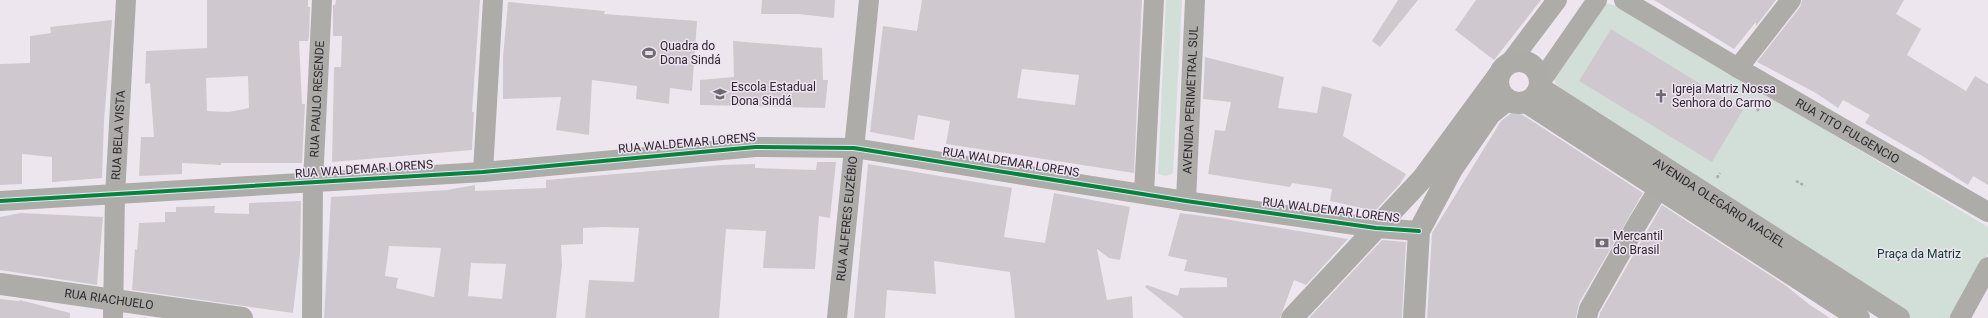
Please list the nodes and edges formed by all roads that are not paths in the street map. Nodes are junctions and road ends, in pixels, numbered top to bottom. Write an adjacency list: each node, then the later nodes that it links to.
1 (126, 0): 19 (street, RUA BELA VISTA)
2 (322, 0): 17 (street, RUA PAULO RESENDE)
3 (493, 0): 15 (street)
4 (869, 0): 14 (street, RUA ALFERES EUZÉBIO)
5 (1154, 0): 18 (street)
6 (1195, 0): 21 (street, AVENIDA PERIMETRAL SUL)
7 (1557, 0): 11 (street)
8 (1597, 0): 13 (street)
9 (1624, 0): 12 (street, RUA TITO FULGENCIO)
10 (1791, 0): 12 (street)
11 (1505, 68): 13 (main road); 13 (main road); 23 (main road)
12 (1738, 68): 22 (street, RUA TITO FULGENCIO)
13 (1529, 93): 16 (main road, AVENIDA OLEGÁRIO MACIEL); 24 (main road)
14 (854, 148): 15 (street, RUA WALDEMAR LORENS); 18 (street, RUA WALDEMAR LORENS); 30 (street, RUA ALFERES EUZÉBIO)
15 (484, 172): 17 (street, RUA WALDEMAR LORENS)
16 (1665, 179): 33 (street); 34 (main road, AVENIDA OLEGÁRIO MACIEL); 35 (main road, AVENIDA OLEGÁRIO MACIEL)
17 (313, 182): 19 (street, RUA WALDEMAR LORENS); 29 (street, RUA PAULO RESENDE)
18 (1144, 194): 21 (street, RUA WALDEMAR LORENS)
19 (115, 195): 20 (street, RUA WALDEMAR LORENS); 27 (street, RUA BELA VISTA)
20 (0, 201)
21 (1186, 201): 23 (street, RUA WALDEMAR LORENS)
22 (1988, 212)
23 (1376, 228): 24 (street, RUA WALDEMAR LORENS); 31 (main road)
24 (1419, 231): 32 (main road)
25 (1988, 267): 36 (street)
26 (0, 284): 27 (street, RUA RIACHUELO)
27 (113, 309): 28 (street, RUA RIACHUELO)
28 (242, 318)
29 (312, 318)
30 (837, 318)
31 (1292, 318)
32 (1414, 318)
33 (1586, 318)
34 (1859, 318)
35 (1899, 318)
36 (1960, 318)

